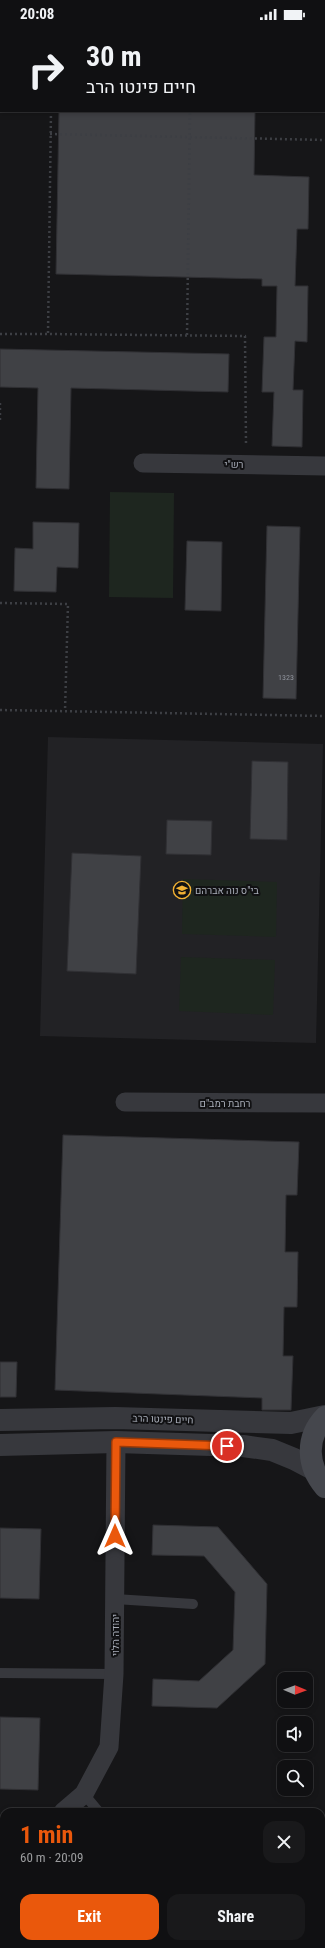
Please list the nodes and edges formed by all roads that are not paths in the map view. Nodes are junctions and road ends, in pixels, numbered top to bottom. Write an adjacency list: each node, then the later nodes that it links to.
1 (143, 463): 2 (street, רש"י)
2 (325, 466)
3 (125, 1102): 4 (street, רחבת רמב"ם)
4 (325, 1103)
5 (325, 1417): 6 (street, חיים פינטו הרב); 9 (main road)
6 (0, 1420)
7 (116, 1442): 8 (street); 9 (street); 11 (street, יהודה הלוי)
8 (0, 1445)
9 (313, 1469): 10 (main road)
10 (325, 1487)
11 (115, 1599): 12 (lane); 14 (street, יהודה הלוי)
12 (193, 1604)
13 (0, 1673): 14 (lane)
14 (114, 1674): 15 (street, יהודה הלוי)
15 (84, 1794): 16 (street, יהודה הלוי); 17 (lane)
16 (68, 1808)
17 (96, 1808)

